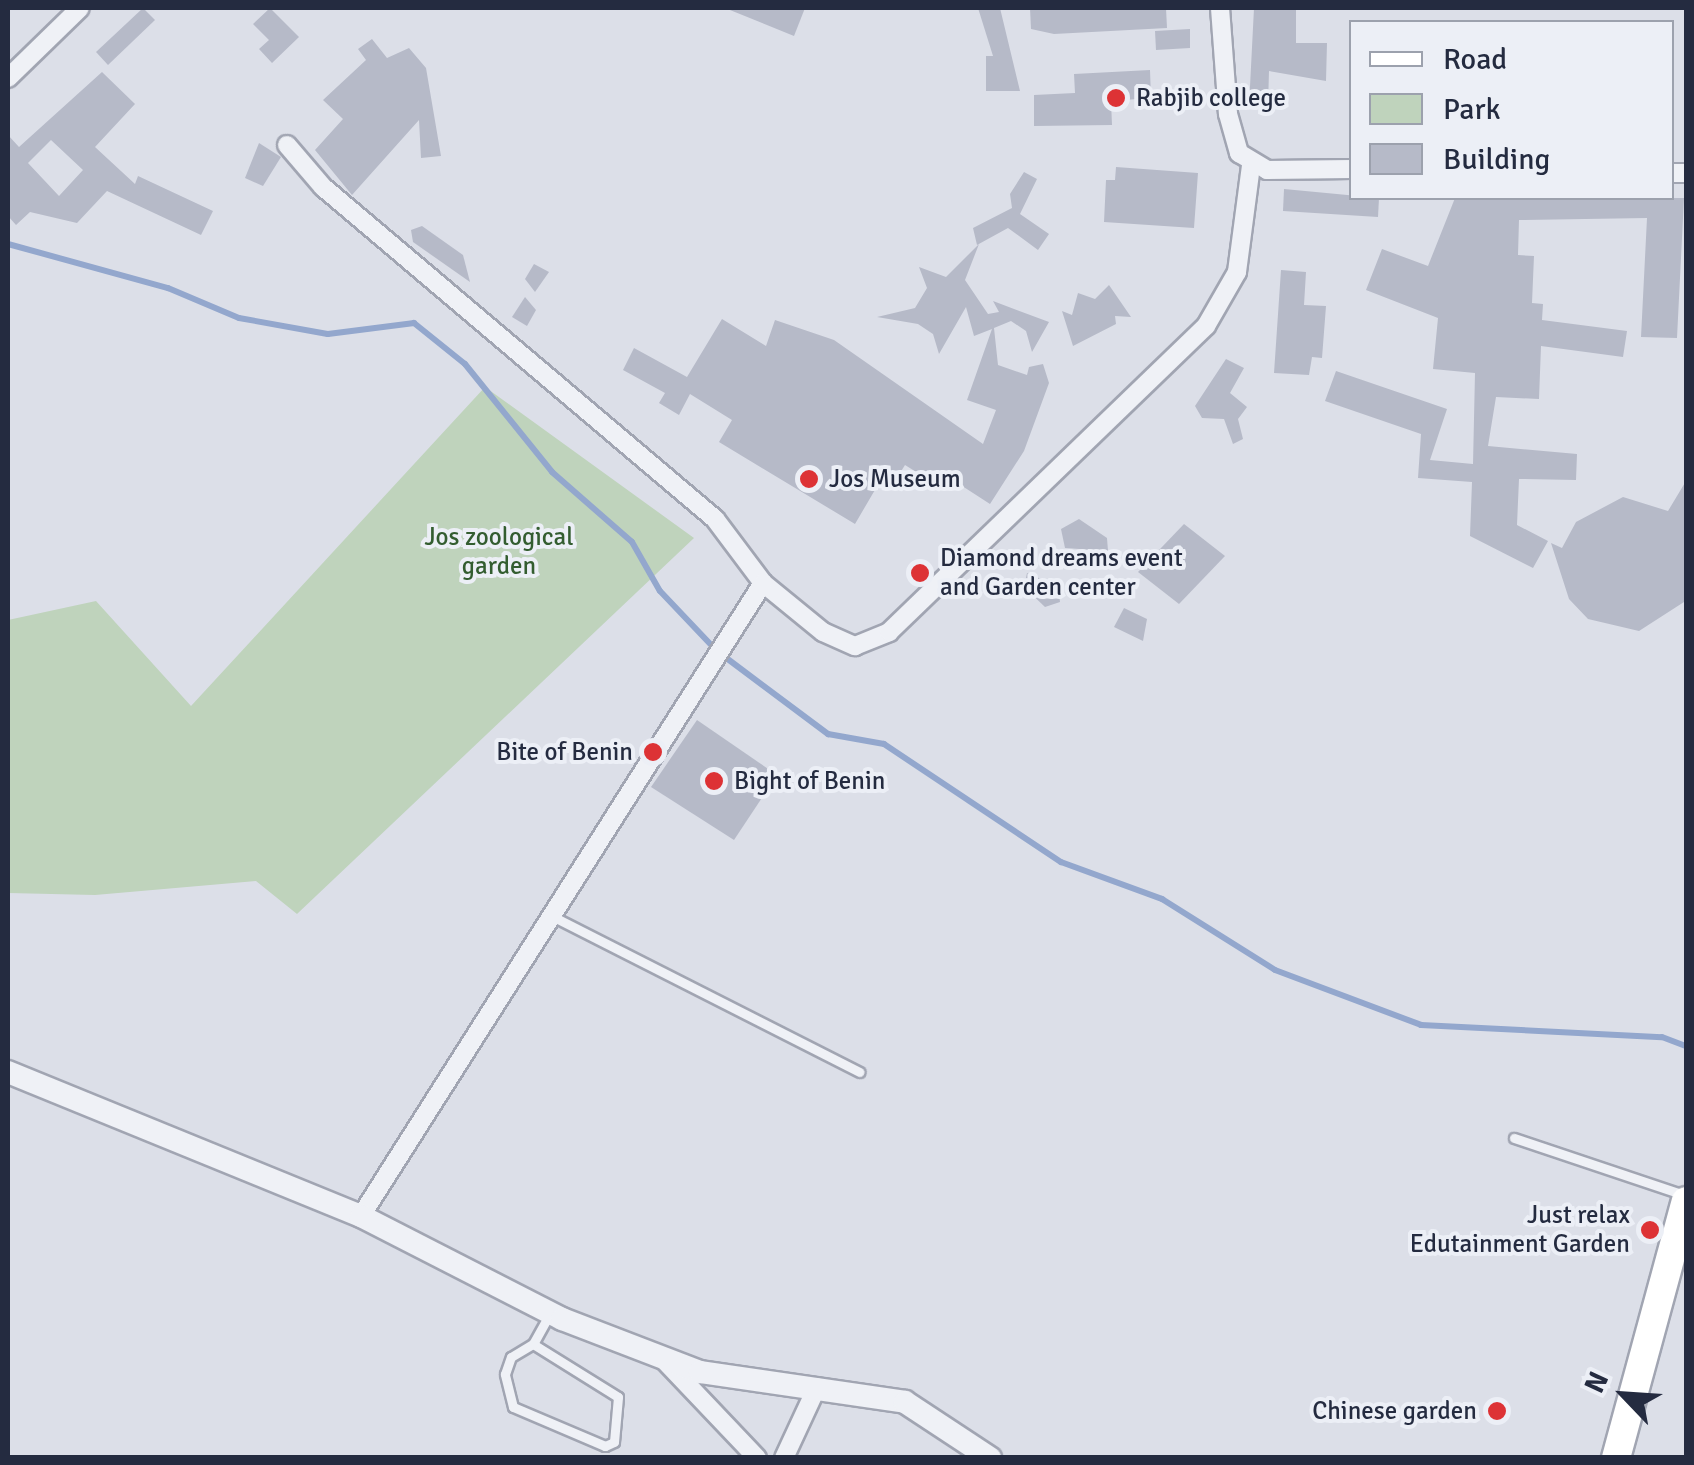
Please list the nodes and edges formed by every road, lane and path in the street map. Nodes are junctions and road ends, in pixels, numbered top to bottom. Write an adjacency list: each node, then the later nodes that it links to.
1 (80, 8): 3 (street)
2 (1220, 8): 5 (street)
3 (8, 78)
4 (287, 145): 7 (street)
5 (1251, 165): 6 (street); 7 (street)
6 (1349, 169)
7 (763, 583): 8 (street)
8 (548, 914): 10 (lane); 13 (street)
9 (8, 1072): 13 (street)
10 (859, 1072)
11 (1514, 1138): 12 (lane)
12 (1686, 1198): 14 (main road)
13 (360, 1216): 15 (street)
14 (1678, 1264): 22 (main road)
15 (550, 1313): 16 (lane); 17 (street)
16 (533, 1344): 16 (lane)
17 (660, 1356): 18 (street); 19 (street)
18 (818, 1386): 20 (street); 21 (street)
19 (757, 1458)
20 (784, 1458)
21 (990, 1458)
22 (1616, 1458)

